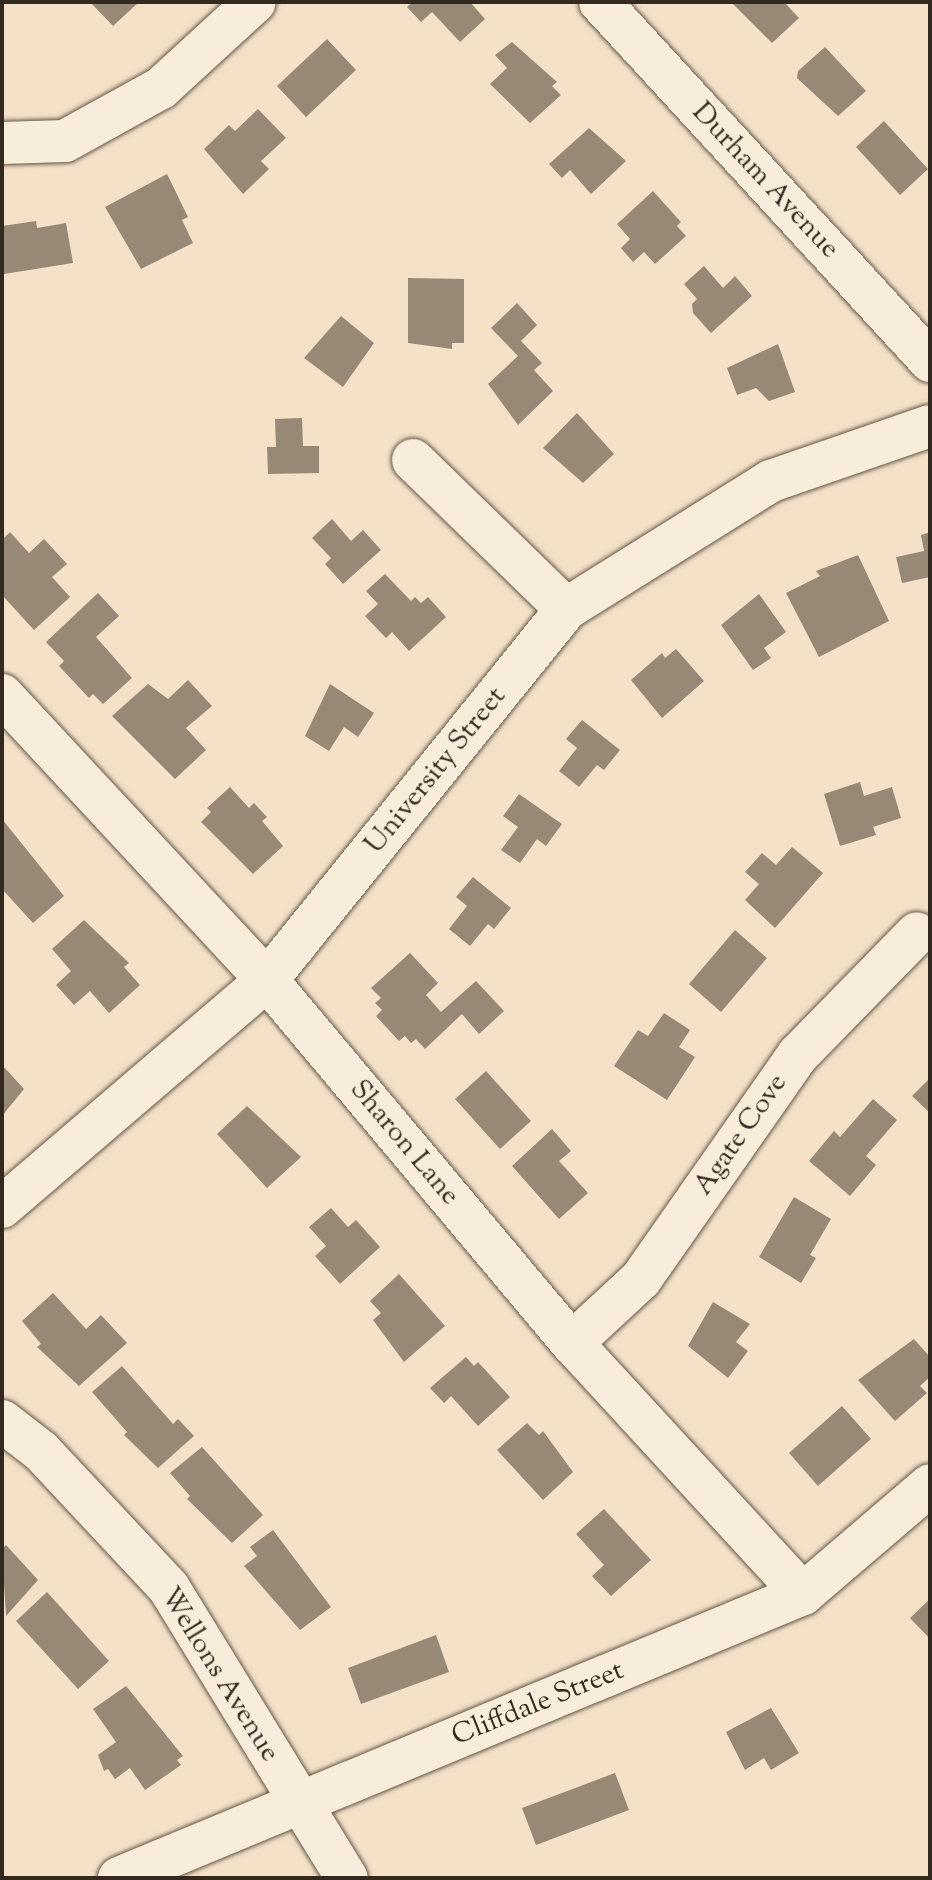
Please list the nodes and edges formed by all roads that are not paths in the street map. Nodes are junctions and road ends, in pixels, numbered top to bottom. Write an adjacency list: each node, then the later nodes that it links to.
1 (255, 2): 3 (street)
2 (600, 2): 4 (street, Durham Avenue)
3 (2, 143)
4 (930, 361)
5 (930, 426): 7 (street, University Street)
6 (413, 460): 7 (street)
7 (566, 609): 10 (street, University Street)
8 (2, 695): 10 (street, Sharon Lane)
9 (917, 933): 12 (street, Agate Cove)
10 (267, 980): 11 (street, University Street); 12 (street, Sharon Lane)
11 (2, 1207)
12 (572, 1343): 15 (street, Sharon Lane)
13 (2, 1421): 16 (street, Wellons Avenue)
14 (930, 1485): 15 (street, Cliffdale Street)
15 (803, 1594): 16 (street, Cliffdale Street)
16 (298, 1803): 17 (street, Cliffdale Street); 18 (street, Wellons Avenue)
17 (119, 1878)
18 (347, 1878)

